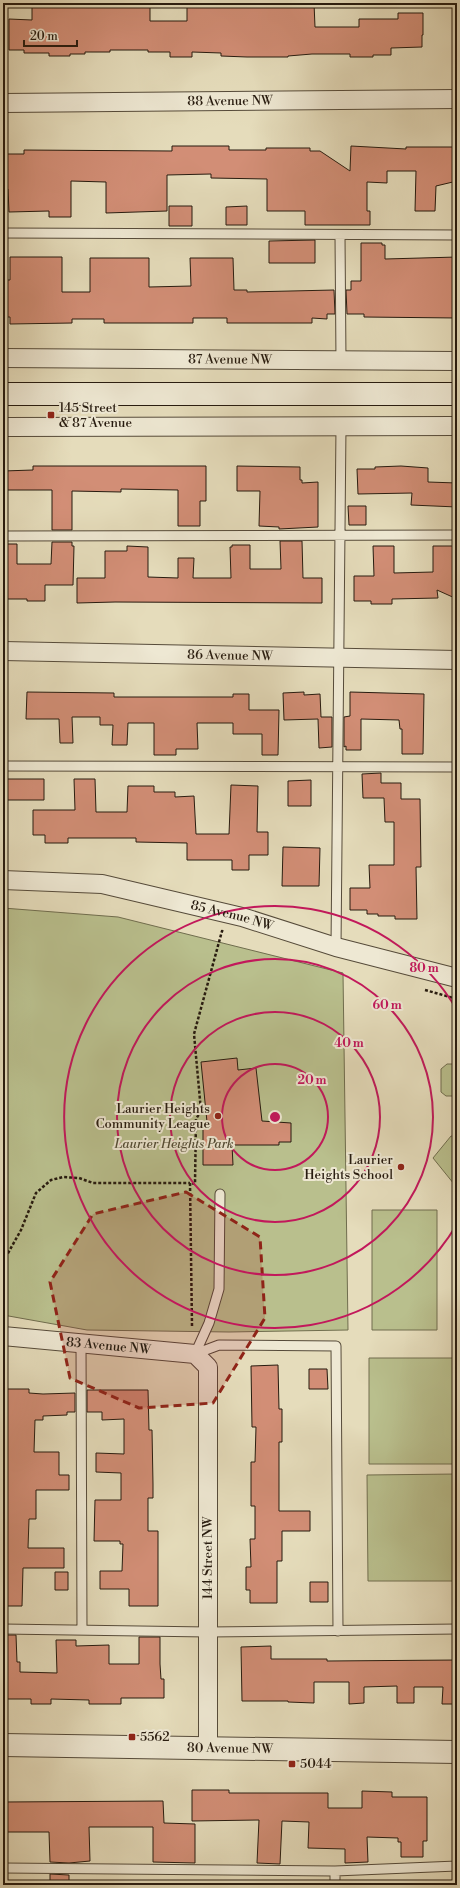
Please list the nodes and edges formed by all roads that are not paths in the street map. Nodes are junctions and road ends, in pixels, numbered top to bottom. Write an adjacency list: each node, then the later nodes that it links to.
1 (457, 99): 2 (street, 88 Avenue NW)
2 (3, 103)
3 (3, 233): 5 (lane)
4 (457, 235): 5 (lane)
5 (340, 236): 8 (lane)
6 (3, 358): 8 (street, 87 Avenue NW)
7 (457, 360): 8 (street, 87 Avenue NW)
8 (341, 361)
9 (3, 394): 10 (street)
10 (457, 394)
11 (341, 426): 12 (street); 13 (street); 16 (lane)
12 (457, 426)
13 (3, 427)
14 (457, 535): 16 (lane)
15 (3, 536): 16 (lane)
16 (340, 536): 18 (lane)
17 (3, 651): 18 (street, 86 Avenue NW)
18 (340, 658): 19 (street, 86 Avenue NW); 21 (lane)
19 (457, 660)
20 (3, 766): 21 (lane)
21 (338, 766): 22 (lane); 24 (lane)
22 (457, 766)
23 (3, 880): 24 (street, 85 Avenue NW)
24 (336, 947): 25 (street, 85 Avenue NW)
25 (457, 978)
26 (220, 1194): 29 (lane)
27 (3, 1336): 28 (street, 83 Avenue NW)
28 (81, 1343): 29 (street, 83 Avenue NW); 32 (lane)
29 (195, 1354): 33 (lane); 34 (street, 144 Street NW)
30 (3, 1628): 32 (lane)
31 (457, 1629): 33 (lane)
32 (82, 1630): 34 (lane)
33 (338, 1631): 34 (lane)
34 (208, 1632): 36 (street, 144 Street NW)
35 (3, 1745): 36 (street, 80 Avenue NW)
36 (208, 1748): 37 (street, 80 Avenue NW)
37 (457, 1752)
38 (457, 1866): 40 (lane)
39 (3, 1868): 40 (lane)
40 (335, 1871): 41 (lane)
41 (335, 1885)

